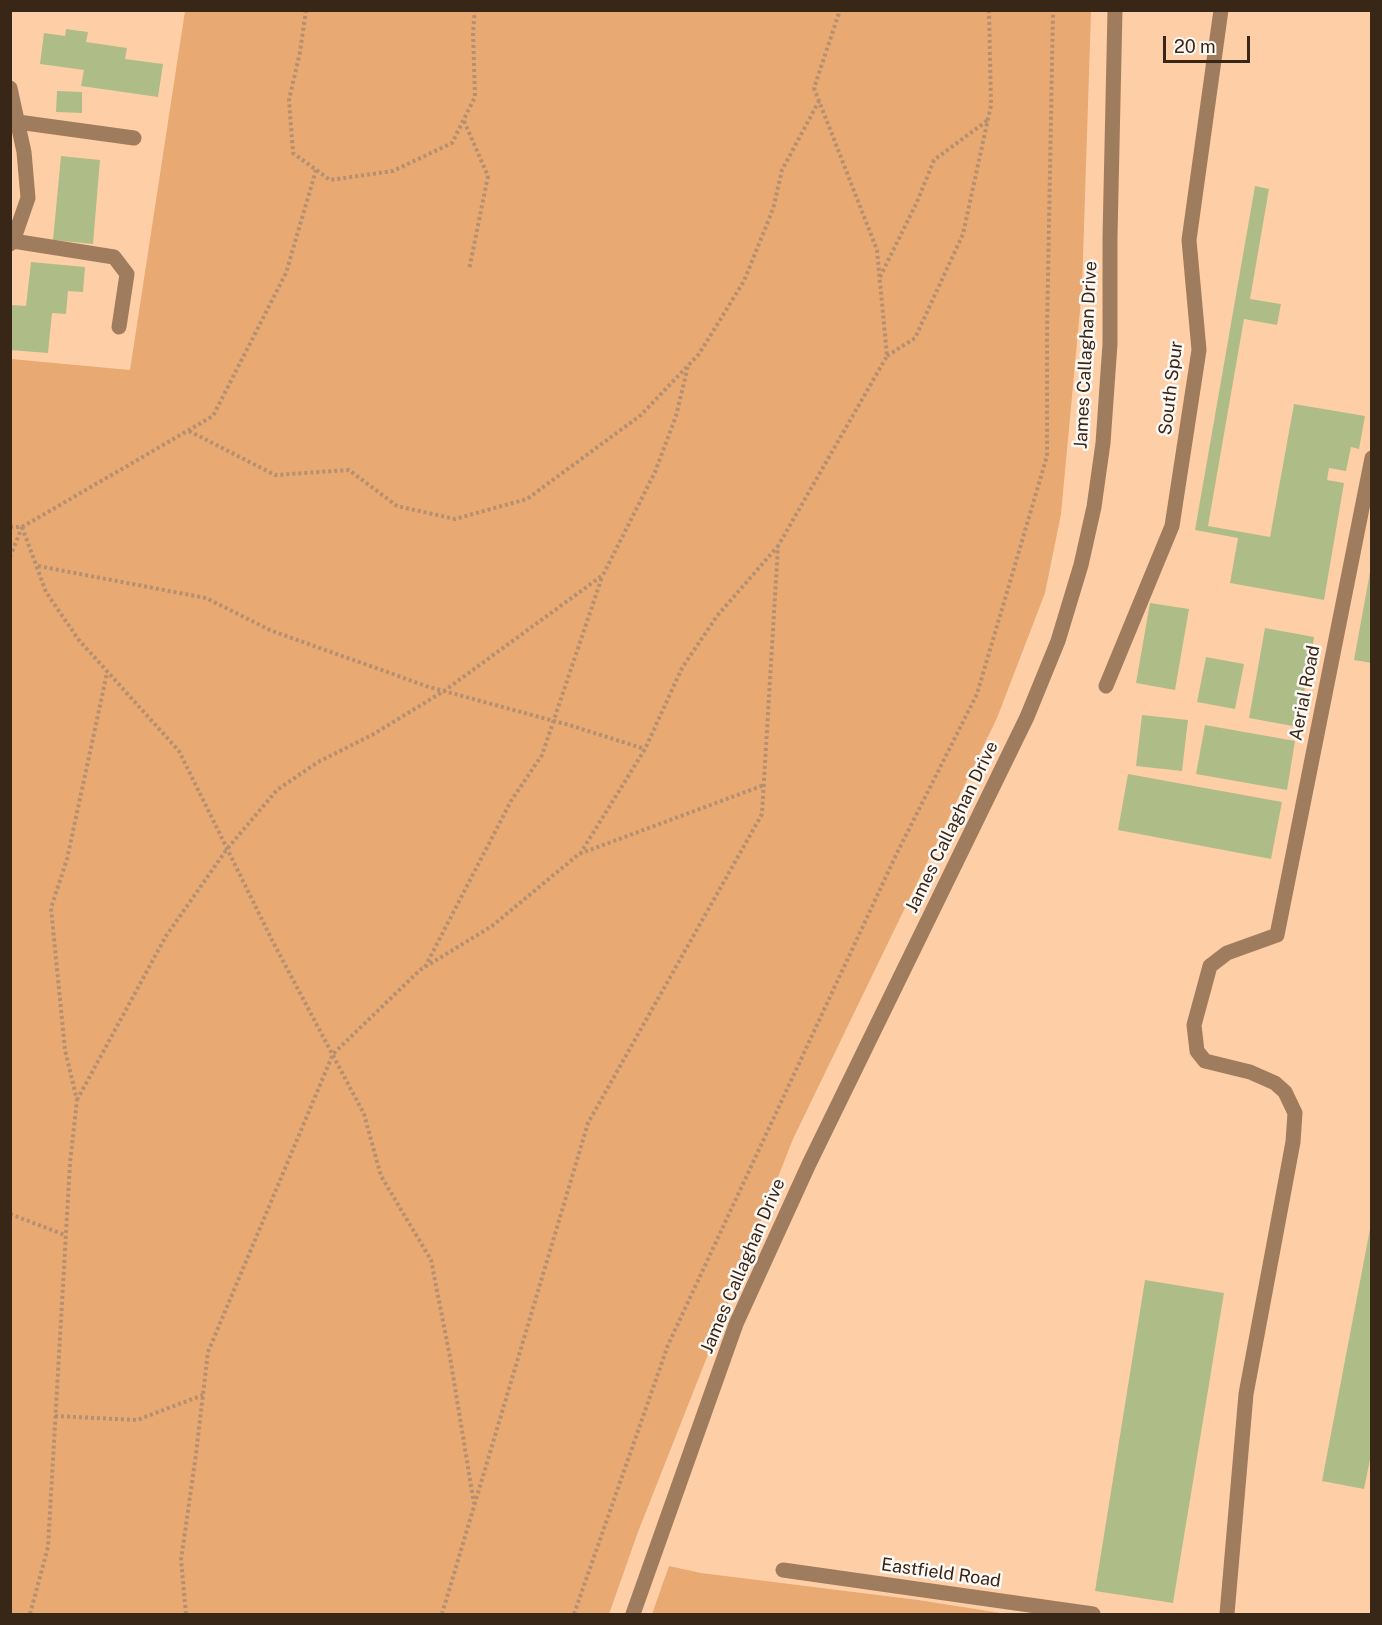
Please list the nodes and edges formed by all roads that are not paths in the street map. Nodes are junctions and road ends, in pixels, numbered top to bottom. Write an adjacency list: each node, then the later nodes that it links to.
1 (1115, 10): 11 (street, James Callaghan Drive)
2 (1221, 10): 9 (street, South Spur)
3 (10, 88): 4 (street)
4 (18, 122): 5 (street); 6 (street)
5 (134, 138)
6 (12, 242): 7 (street)
7 (119, 327)
8 (1371, 458): 13 (street, Aerial Road)
9 (1106, 686)
10 (783, 1570): 12 (street, Eastfield Road)
11 (633, 1614)
12 (1093, 1614)
13 (1227, 1614)

